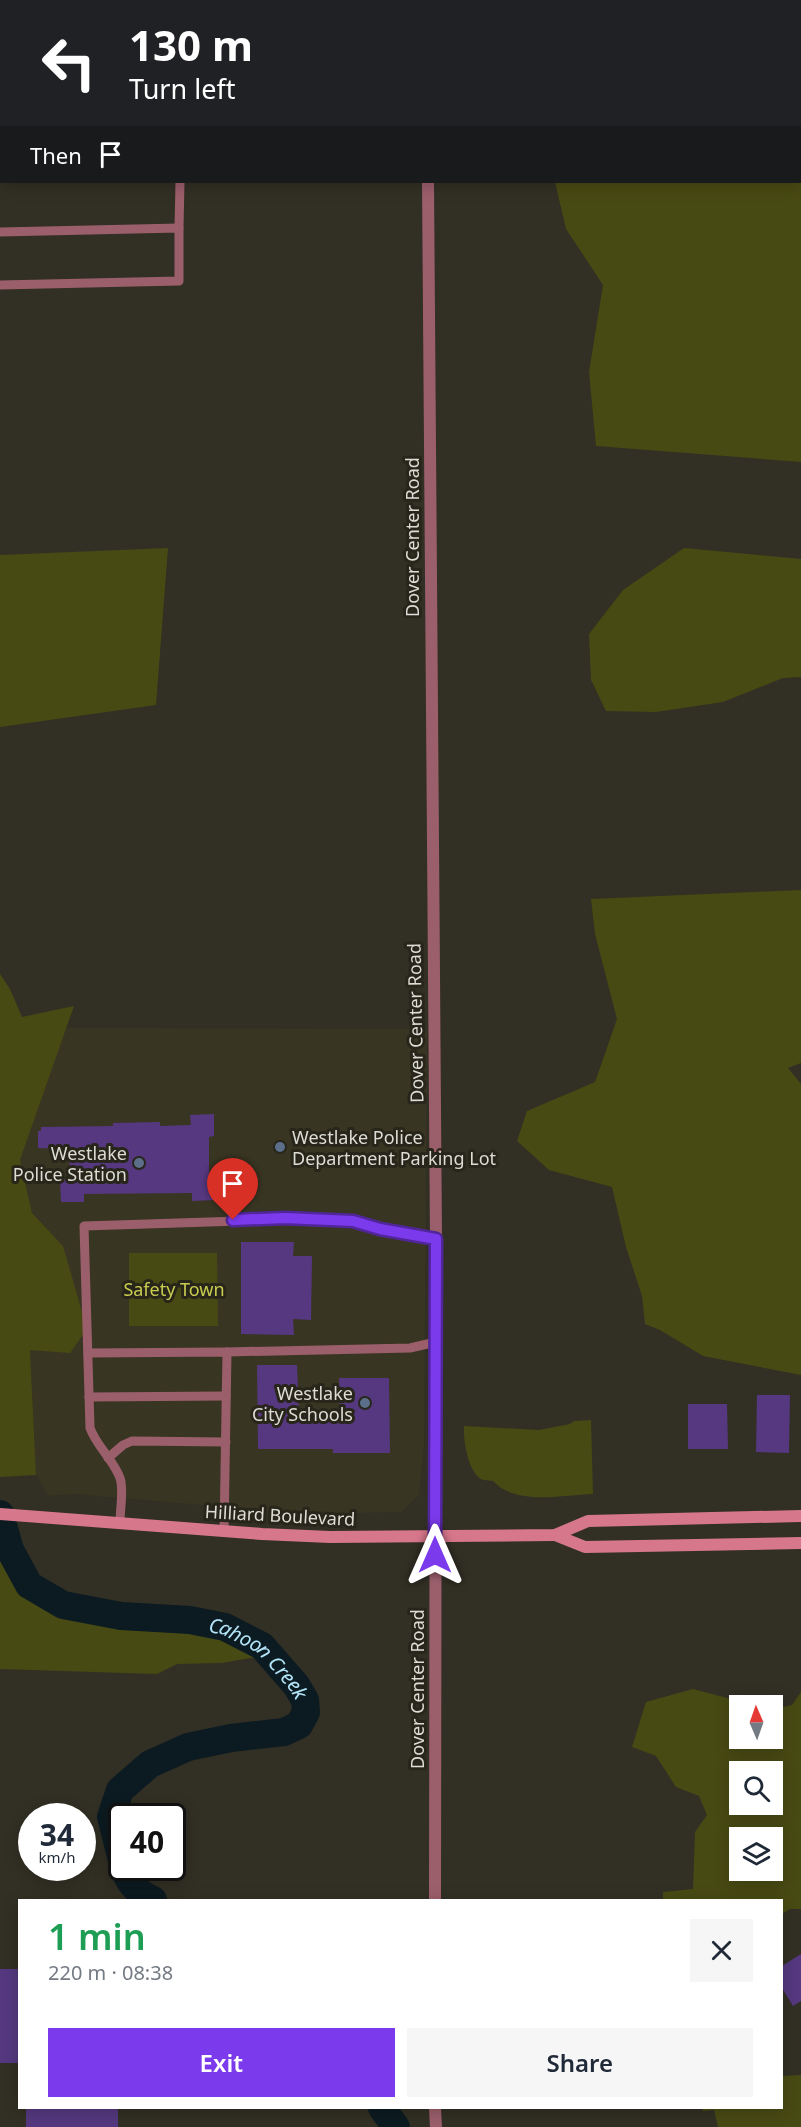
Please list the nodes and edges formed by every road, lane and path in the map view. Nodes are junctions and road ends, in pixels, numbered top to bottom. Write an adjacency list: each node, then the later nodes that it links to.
1 (180, 183): 3 (lane)
2 (428, 183): 6 (street, Dover Center Road)
3 (179, 228): 4 (lane); 5 (lane)
4 (0, 232)
5 (0, 285)
6 (436, 1239): 7 (street, Dover Center Road); 9 (lane)
7 (436, 1342): 8 (lane); 19 (street, Dover Center Road)
8 (227, 1352): 9 (lane); 10 (lane)
9 (88, 1353): 11 (lane)
10 (226, 1396): 11 (lane); 12 (lane)
11 (89, 1397): 13 (lane)
12 (226, 1442): 13 (lane); 17 (lane)
13 (108, 1458): 16 (lane)
14 (1, 1515): 16 (main road, Hilliard Boulevard)
15 (801, 1516): 18 (main road, Hilliard Boulevard)
16 (120, 1522): 17 (main road, Hilliard Boulevard)
17 (224, 1531): 19 (main road, Hilliard Boulevard)
18 (555, 1534): 19 (main road, Hilliard Boulevard); 20 (main road, Hilliard Boulevard)
19 (435, 1536): 21 (street, Dover Center Road)
20 (801, 1543)
21 (435, 1899)
22 (435, 2109): 23 (street)
23 (436, 2127)

